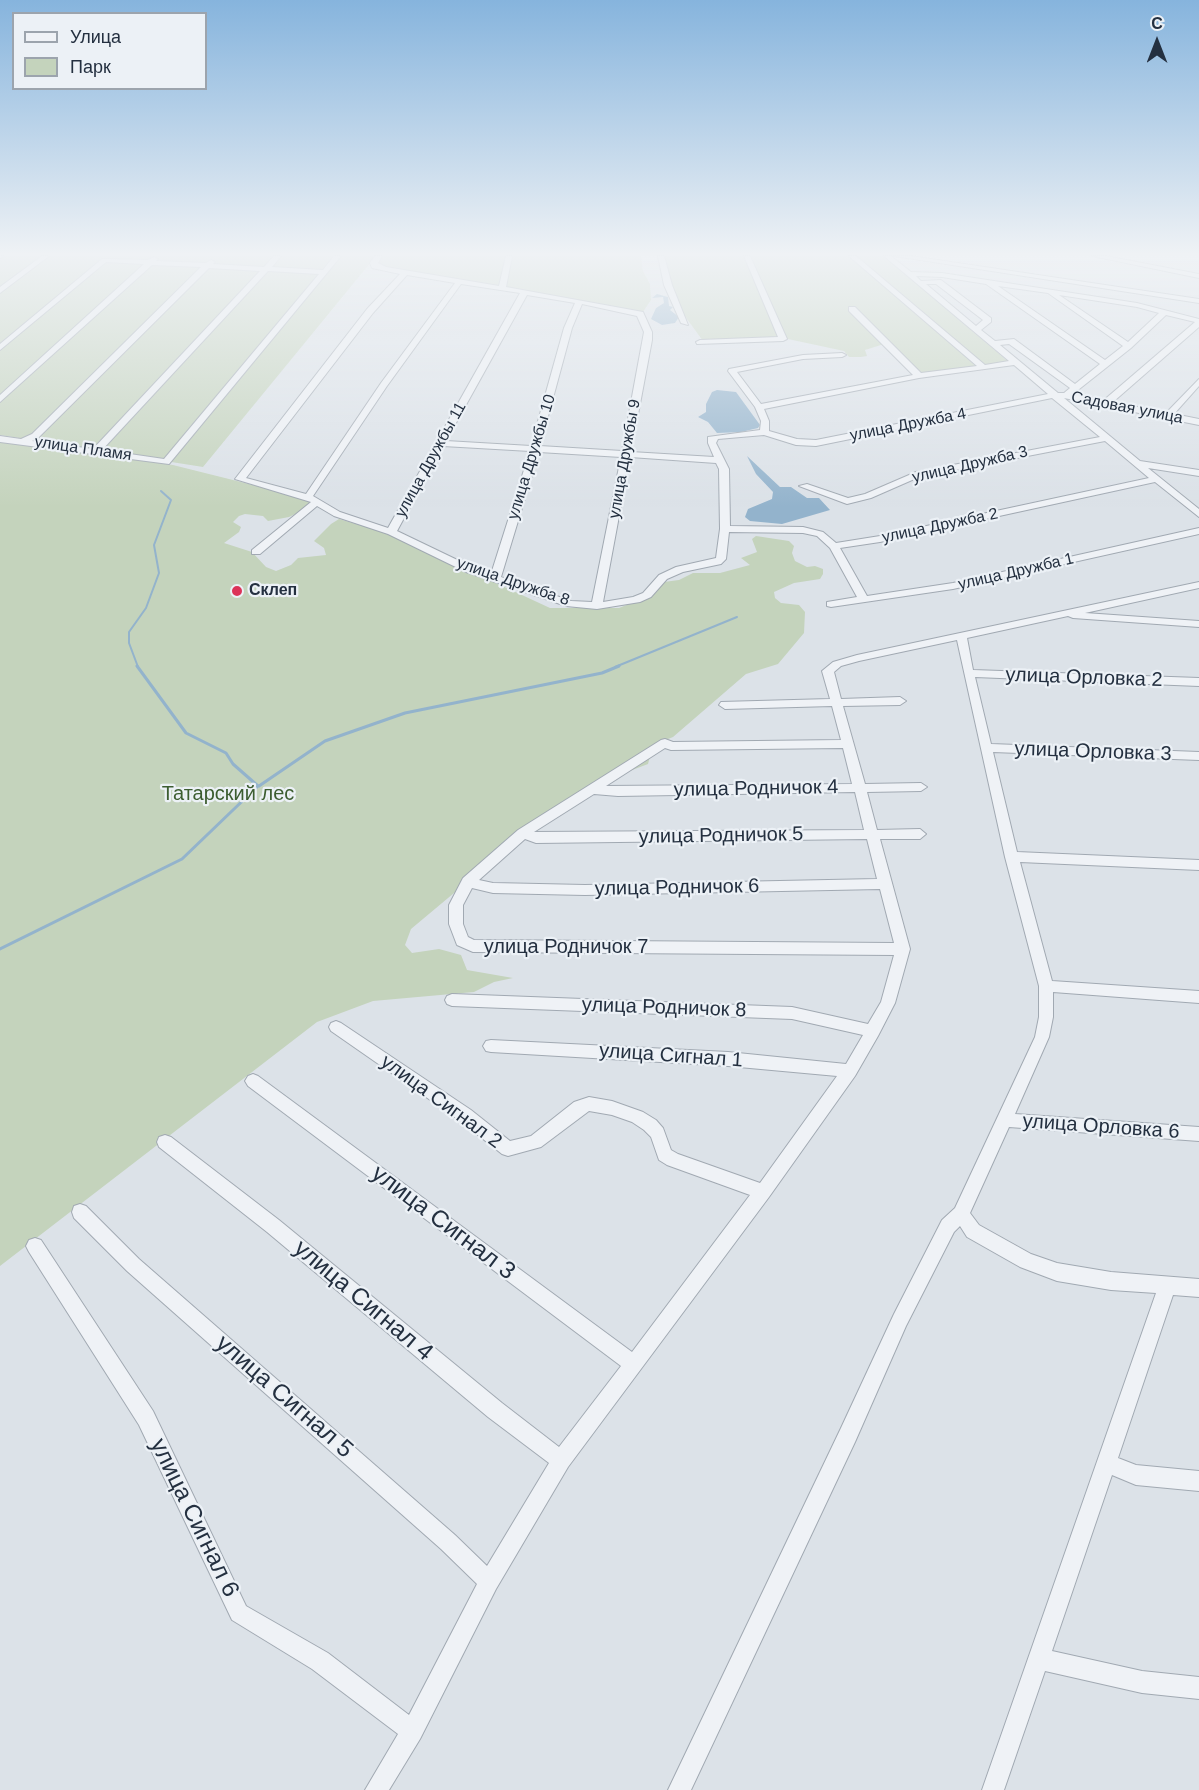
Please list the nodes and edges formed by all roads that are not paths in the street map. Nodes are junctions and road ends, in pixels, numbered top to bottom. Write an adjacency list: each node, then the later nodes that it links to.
1 (65, 340): 30 (street)
2 (133, 340): 38 (street)
3 (200, 340): 41 (street)
4 (268, 340): 41 (street, улица Пламя)
5 (348, 340): 48 (street, улица Дружба 8)
6 (417, 340): 48 (street)
7 (498, 340): 39 (street, улица Дружбы 11)
8 (565, 340): 40 (street, улица Дружбы 10)
9 (648, 340): 42 (street, улица Дружбы 9)
10 (768, 340): 18 (street)
11 (883, 340): 25 (street)
12 (951, 340): 24 (street)
13 (986, 340): 19 (street)
14 (1070, 340): 23 (street)
15 (1119, 340): 20 (street)
16 (1135, 340): 20 (street)
17 (1179, 340): 31 (street)
18 (700, 342)
19 (991, 344): 22 (street); 27 (street)
20 (1128, 346): 23 (street)
21 (842, 355): 32 (street)
22 (1014, 363): 24 (street); 29 (street)
23 (1105, 364): 27 (street)
24 (983, 367): 25 (street)
25 (919, 376): 32 (street)
26 (1199, 381): 33 (street)
27 (1075, 388): 28 (street)
28 (1066, 394): 29 (street, Садовая улица); 31 (street, Садовая улица)
29 (1054, 395): 35 (street, улица Дружба 4); 36 (street)
30 (0, 399)
31 (1105, 404): 33 (street, Садовая улица)
32 (759, 407): 35 (street)
33 (1167, 417): 34 (street, Садовая улица)
34 (1199, 422)
35 (764, 432): 43 (street, улица Дружба 8)
36 (1106, 438): 44 (street); 47 (street, улица Дружба 3)
37 (0, 439): 38 (street, улица Пламя)
38 (24, 441): 41 (street, улица Пламя)
39 (439, 443): 40 (street); 52 (street, улица Дружбы 11)
40 (535, 449): 42 (street); 55 (street, улица Дружбы 10)
41 (96, 451)
42 (626, 454): 43 (street); 59 (street, улица Дружбы 9)
43 (719, 460): 50 (street, улица Дружба 8)
44 (1137, 463): 45 (street); 46 (street)
45 (1199, 473)
46 (1155, 479): 49 (street); 53 (street, улица Дружба 2)
47 (804, 486)
48 (313, 500): 52 (street, улица Дружба 8); 54 (street)
49 (1199, 514)
50 (725, 529): 53 (street); 59 (street, улица Дружба 8)
51 (1199, 531): 57 (street, улица Дружба 1)
52 (391, 532): 55 (street, улица Дружба 8)
53 (834, 546): 57 (street)
54 (256, 552)
55 (495, 579): 59 (street, улица Дружба 8)
56 (1199, 585): 60 (street)
57 (863, 598): 58 (street, улица Дружба 1)
58 (831, 604)
59 (597, 606)
60 (1070, 612): 61 (street); 62 (street)
61 (1199, 624)
62 (962, 637): 63 (street); 66 (street)
63 (969, 673): 64 (street, улица Орловка 2); 69 (street)
64 (1199, 682)
65 (900, 701): 66 (street)
66 (836, 702): 67 (street); 68 (street)
67 (725, 705)
68 (847, 744): 71 (street); 73 (street, улица Родничок 7)
69 (987, 748): 70 (street, улица Орловка 3); 77 (street)
70 (1199, 756)
71 (859, 787): 72 (street, улица Родничок 4); 73 (street, улица Родничок 4); 75 (street)
72 (921, 787)
73 (591, 789): 74 (street, улица Родничок 7)
74 (523, 833): 75 (street, улица Родничок 5); 79 (street, улица Родничок 7)
75 (872, 834): 76 (street, улица Родничок 5); 80 (street)
76 (920, 834)
77 (1012, 857): 78 (street); 82 (street)
78 (1199, 865)
79 (468, 882): 80 (street, улица Родничок 6); 81 (street, улица Родничок 7)
80 (887, 884): 81 (street)
81 (903, 949): 86 (street)
82 (1046, 986): 83 (street); 90 (street)
83 (1199, 997)
84 (452, 1000): 86 (street, улица Родничок 8)
85 (336, 1027): 93 (street, улица Сигнал 2)
86 (873, 1032): 88 (street)
87 (491, 1046): 88 (street, улица Сигнал 1)
88 (850, 1071): 93 (street)
89 (253, 1081): 99 (street, улица Сигнал 3)
90 (1004, 1119): 91 (street, улица Орловка 6); 95 (street)
91 (1199, 1134)
92 (165, 1142): 100 (street, улица Сигнал 4)
93 (763, 1192): 99 (street)
94 (80, 1212): 103 (street, улица Сигнал 5)
95 (961, 1214): 97 (street); 108 (street)
96 (35, 1246): 106 (street, улица Сигнал 6)
97 (1168, 1285): 98 (street); 101 (street)
98 (1199, 1288)
99 (635, 1363): 100 (street)
100 (561, 1460): 103 (street)
101 (1105, 1463): 102 (street); 104 (street)
102 (1199, 1481)
103 (489, 1582): 106 (street)
104 (1041, 1659): 105 (street); 109 (street)
105 (1199, 1688)
106 (412, 1731): 107 (street)
107 (376, 1790)
108 (679, 1790)
109 (993, 1790)

